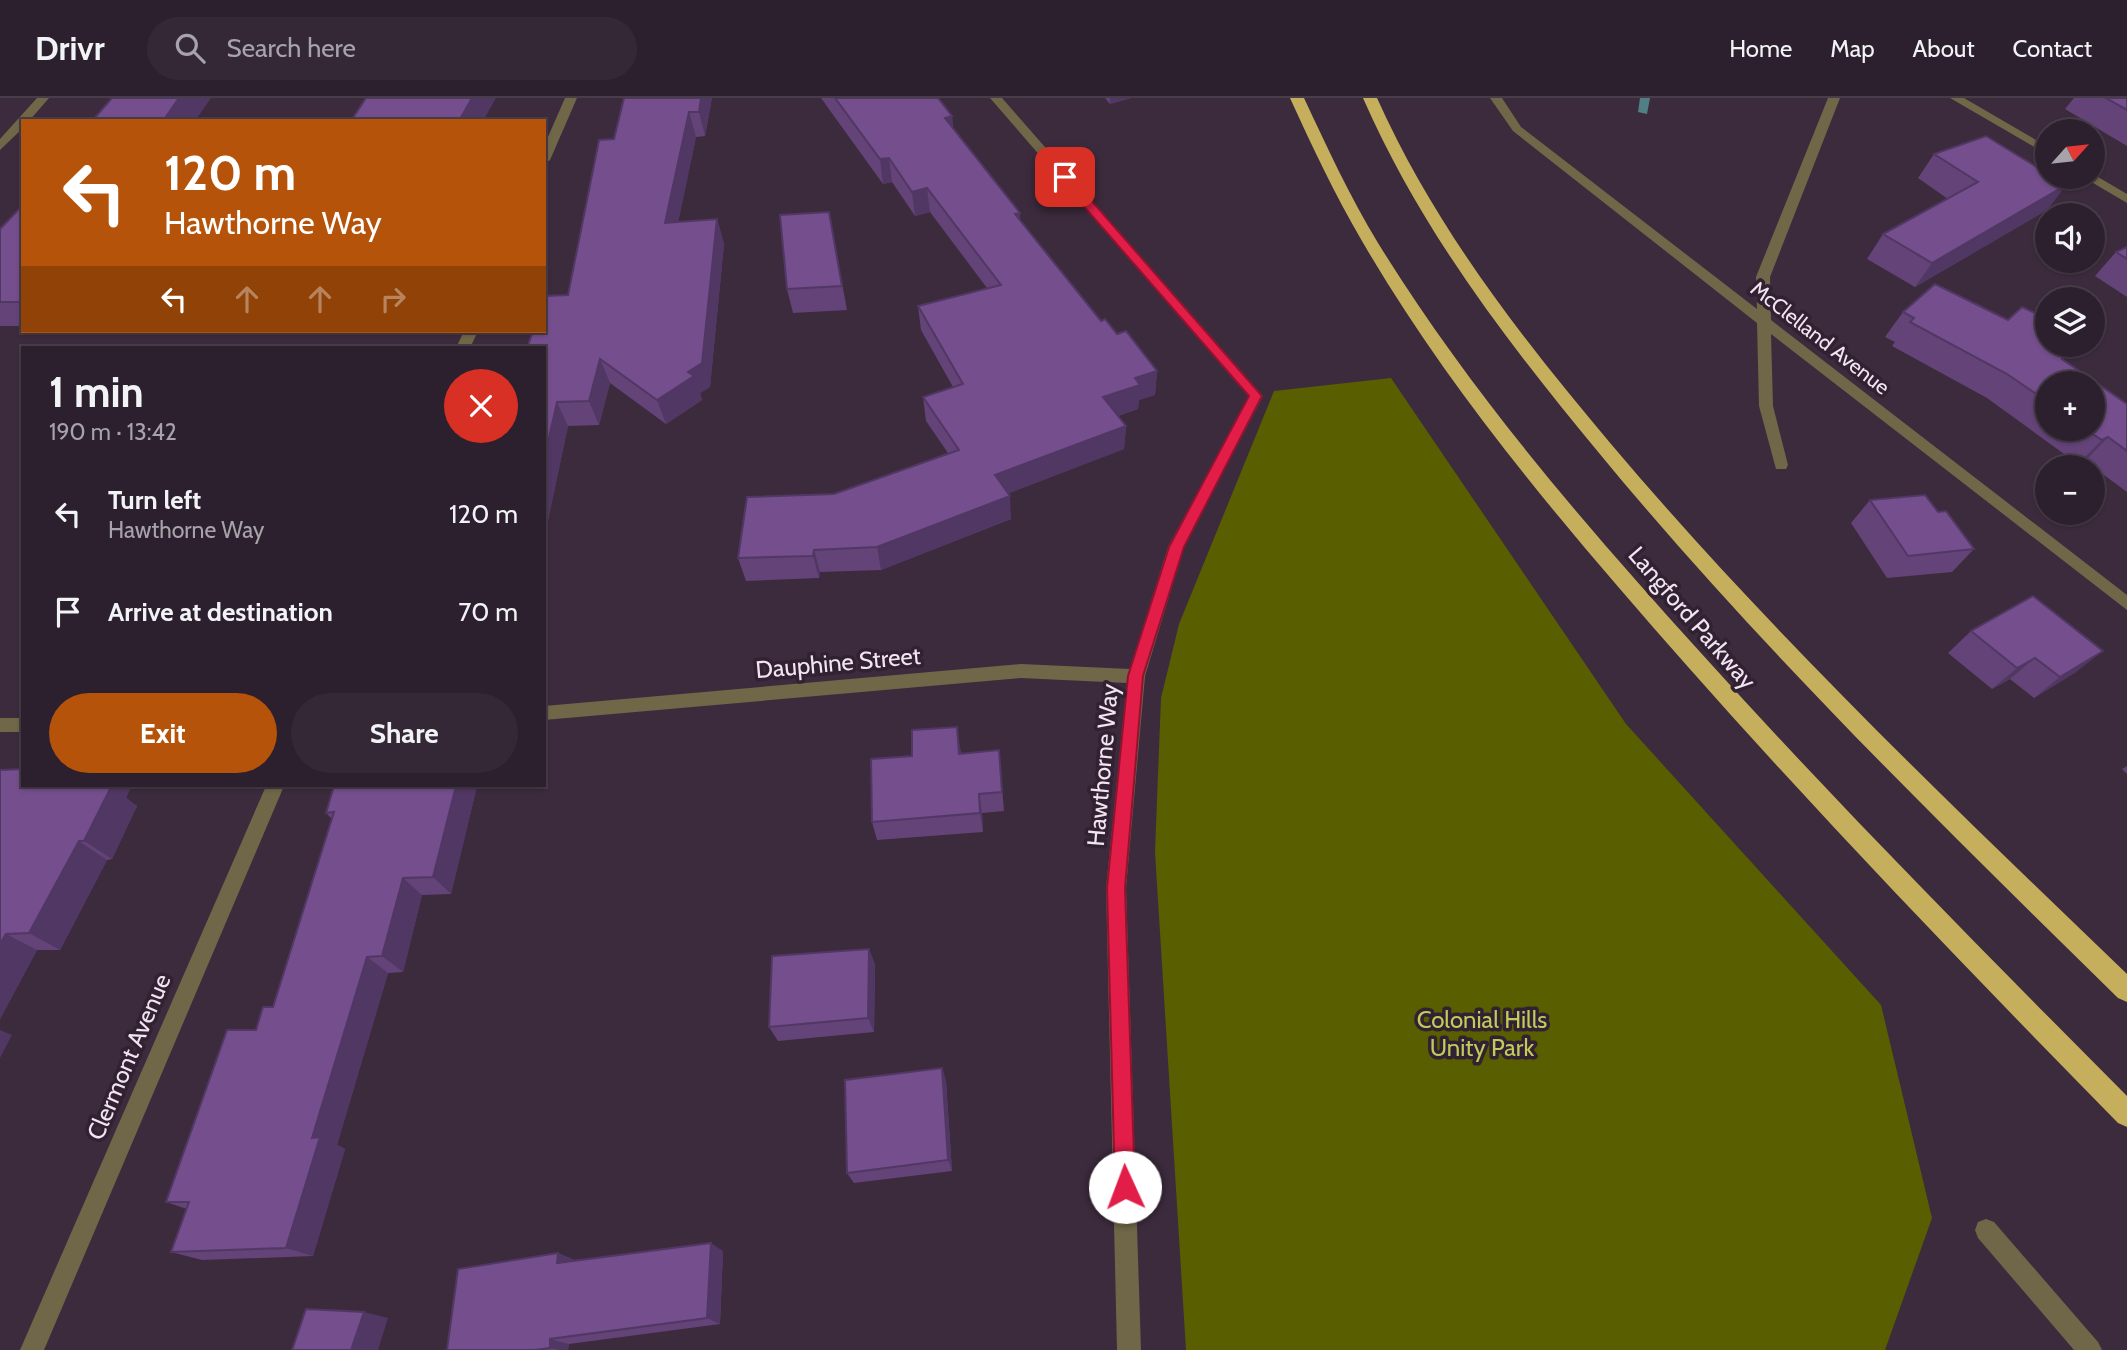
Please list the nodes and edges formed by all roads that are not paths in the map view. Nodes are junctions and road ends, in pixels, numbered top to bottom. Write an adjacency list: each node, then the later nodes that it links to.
1 (43, 98): 9 (street)
2 (571, 98): 13 (street)
3 (996, 98): 19 (street, Hawthorne Way)
4 (1297, 98): 25 (highway, Langford Parkway)
5 (1370, 98): 24 (highway, Langford Parkway)
6 (1496, 98): 16 (street, McClelland Avenue)
7 (1834, 98): 16 (street)
8 (1956, 98): 11 (street)
9 (24, 119)
10 (21, 123): 12 (street)
11 (2035, 144)
12 (0, 146)
13 (546, 155)
14 (2105, 186): 15 (street)
15 (2127, 199)
16 (1762, 320): 17 (street); 18 (street, McClelland Avenue)
17 (1781, 465)
18 (2127, 604)
19 (1136, 676): 20 (street, Dauphine Street); 28 (street, Hawthorne Way)
20 (546, 713)
21 (0, 725): 22 (street)
22 (21, 725)
23 (275, 787): 27 (street, Clermont Avenue)
24 (2127, 990)
25 (2127, 1114)
26 (1986, 1230): 29 (street)
27 (32, 1350)
28 (1129, 1350)
29 (2090, 1350)

